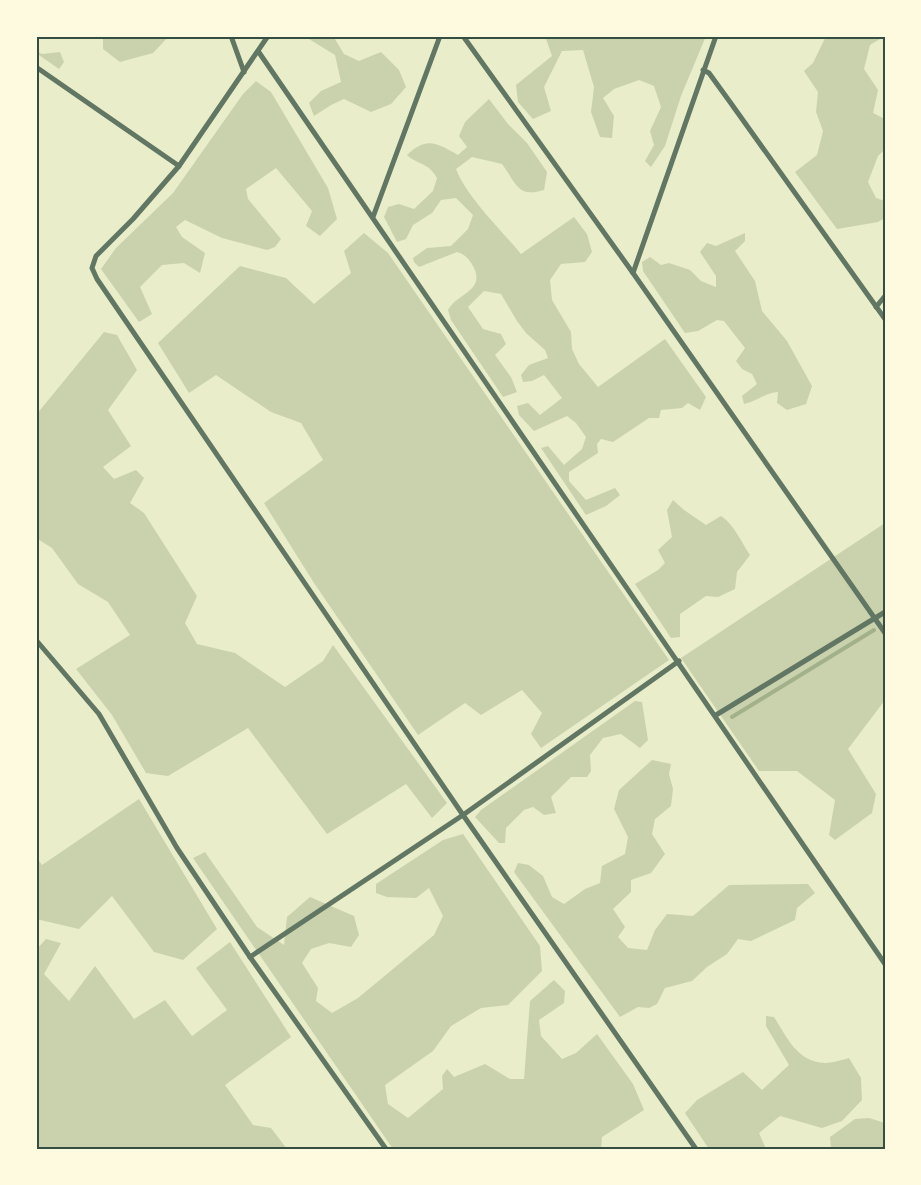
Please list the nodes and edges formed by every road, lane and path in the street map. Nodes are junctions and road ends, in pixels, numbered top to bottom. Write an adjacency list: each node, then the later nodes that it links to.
1 (231, 36): 9 (street)
2 (267, 36): 6 (street)
3 (440, 36): 11 (street)
4 (463, 36): 12 (street)
5 (716, 36): 8 (street)
6 (258, 51): 9 (street); 11 (street)
7 (36, 67): 10 (street)
8 (703, 70): 12 (street); 14 (street)
9 (244, 72): 10 (street)
10 (179, 166): 22 (street)
11 (373, 217): 20 (street)
12 (633, 273): 17 (street)
13 (885, 296): 14 (street)
14 (876, 307): 15 (street)
15 (885, 320)
16 (885, 612): 17 (street)
17 (874, 618): 18 (street); 21 (street)
18 (885, 633)
19 (36, 640): 23 (street)
20 (679, 661): 21 (street); 22 (street)
21 (716, 716): 24 (street)
22 (463, 815): 23 (street); 26 (street)
23 (250, 957): 25 (street)
24 (885, 964)
25 (386, 1149)
26 (696, 1149)

